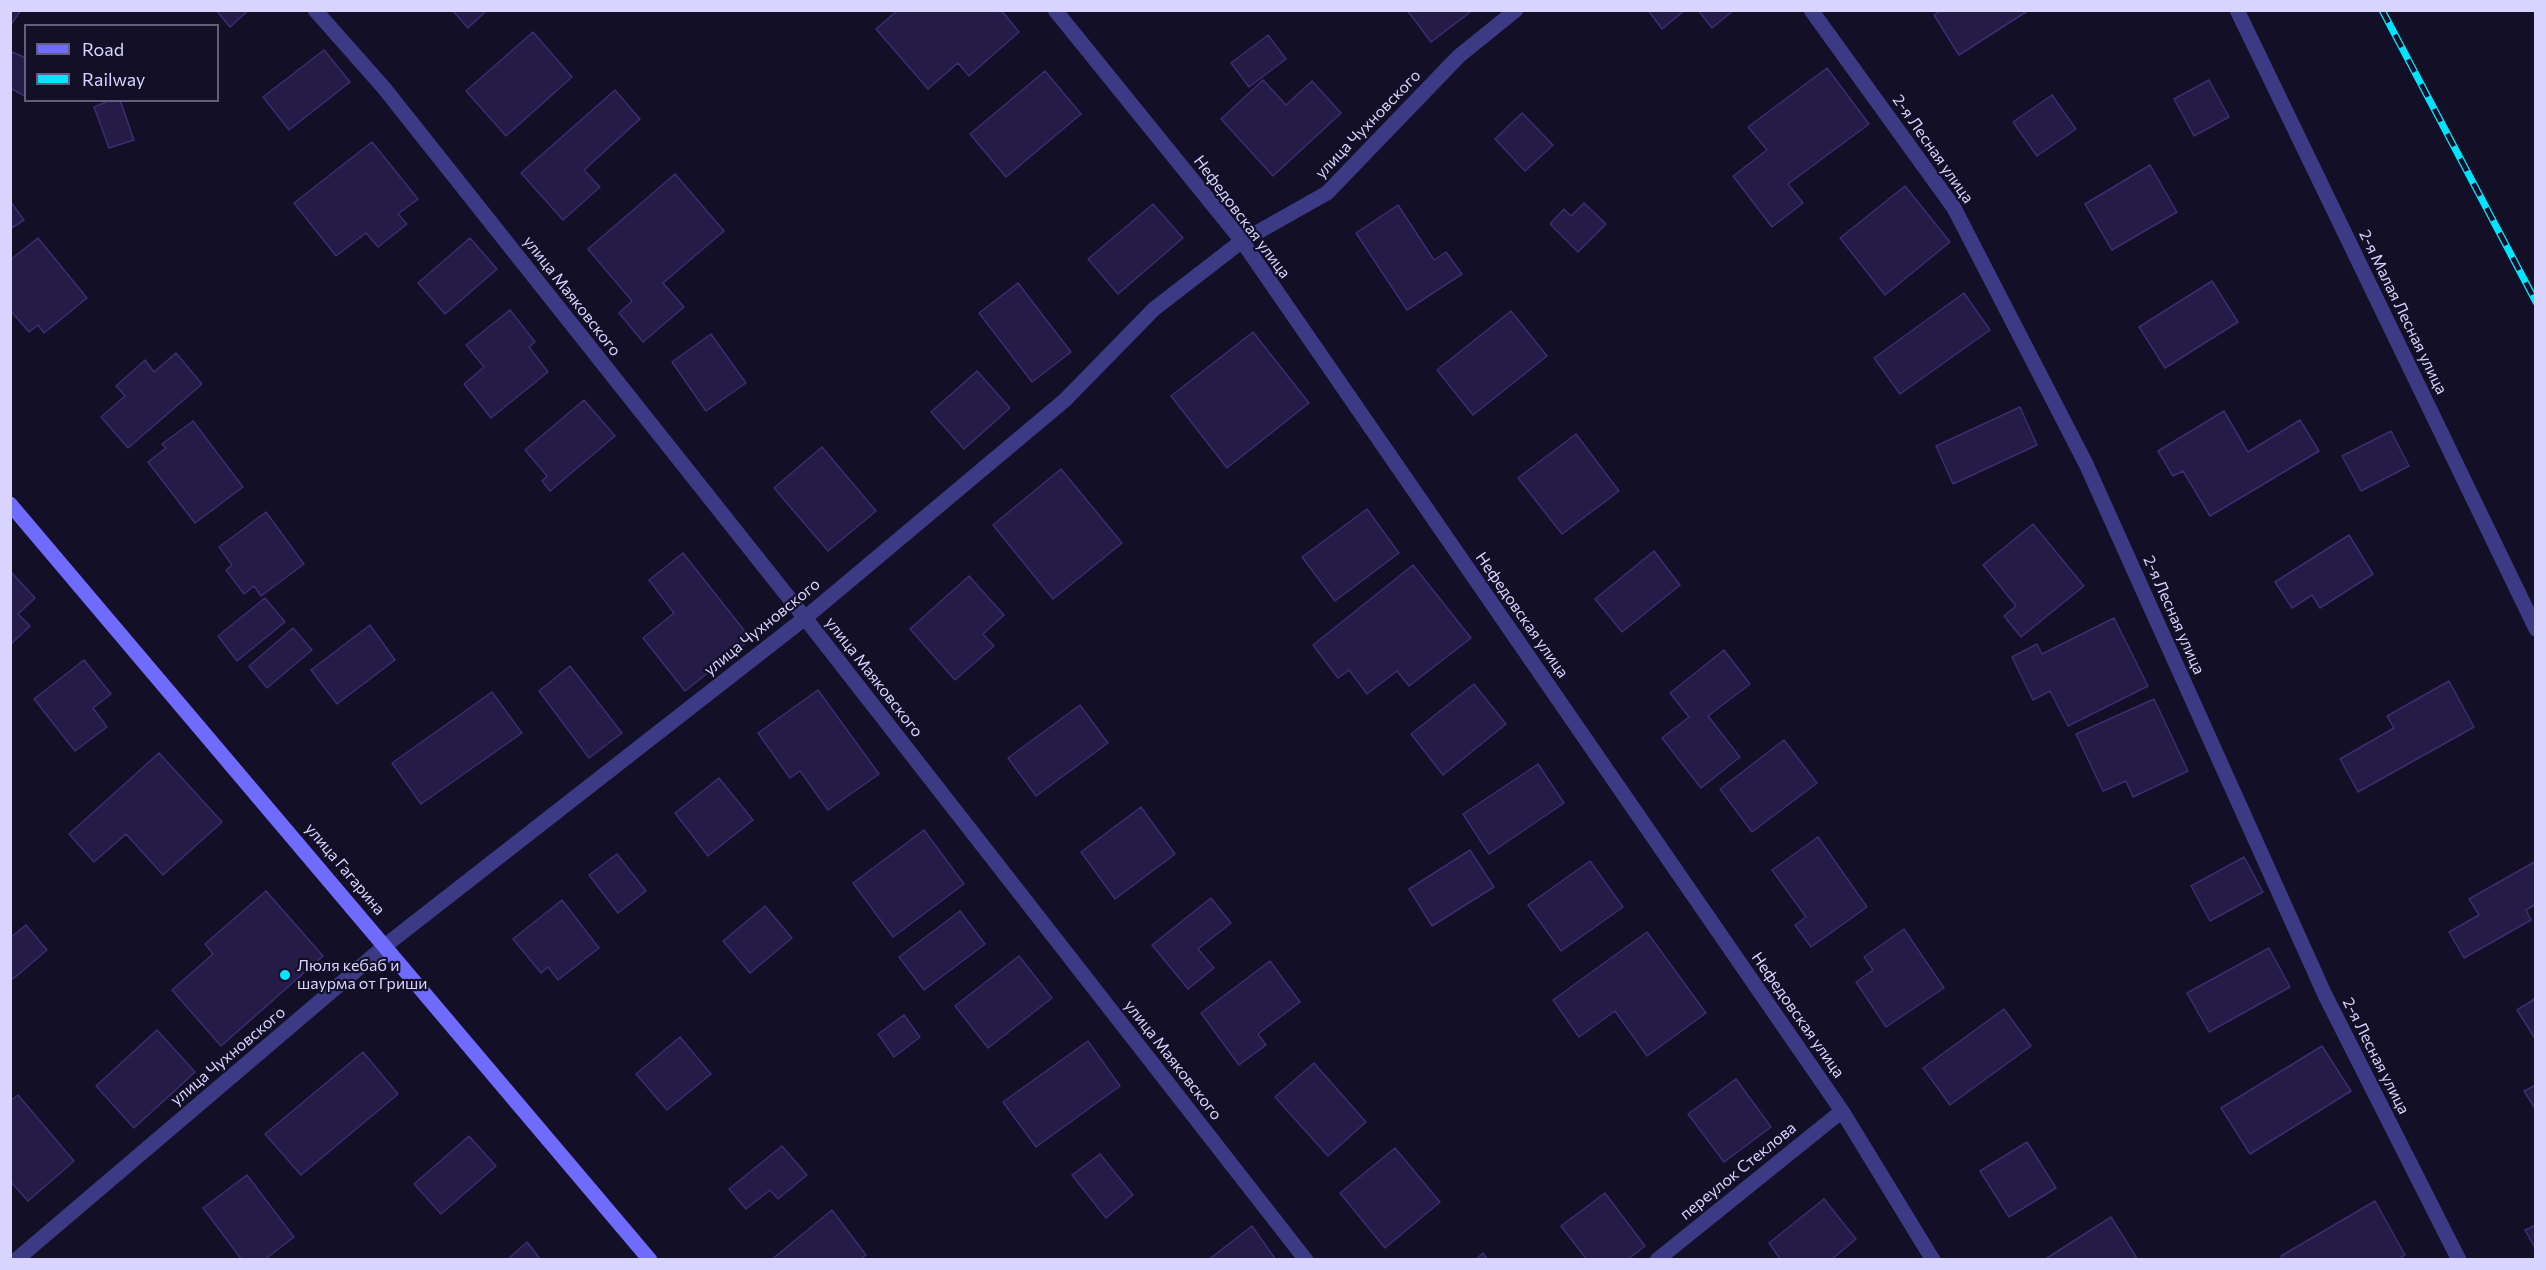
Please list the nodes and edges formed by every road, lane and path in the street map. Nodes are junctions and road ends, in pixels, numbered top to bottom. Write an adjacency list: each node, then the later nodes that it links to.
1 (315, 10): 8 (street, улица Маяковского)
2 (1054, 10): 6 (street, Нефедовская улица)
3 (1516, 10): 6 (street, улица Чухновского)
4 (1812, 10): 17 (street, 2-я Лесная улица)
5 (2237, 10): 9 (street, 2-я Малая Лесная улица)
6 (1242, 241): 8 (street, улица Чухновского); 11 (street, Нефедовская улица)
7 (10, 504): 10 (main road, улица Гагарина)
8 (805, 618): 10 (street, улица Чухновского); 14 (street, улица Маяковского)
9 (2535, 628)
10 (386, 945): 12 (street, улица Чухновского); 13 (main road, улица Гагарина)
11 (1842, 1111): 15 (street, переулок Стеклова); 16 (street, Нефедовская улица)
12 (16, 1260)
13 (650, 1260)
14 (1306, 1260)
15 (1657, 1260)
16 (1933, 1260)
17 (2459, 1260)

